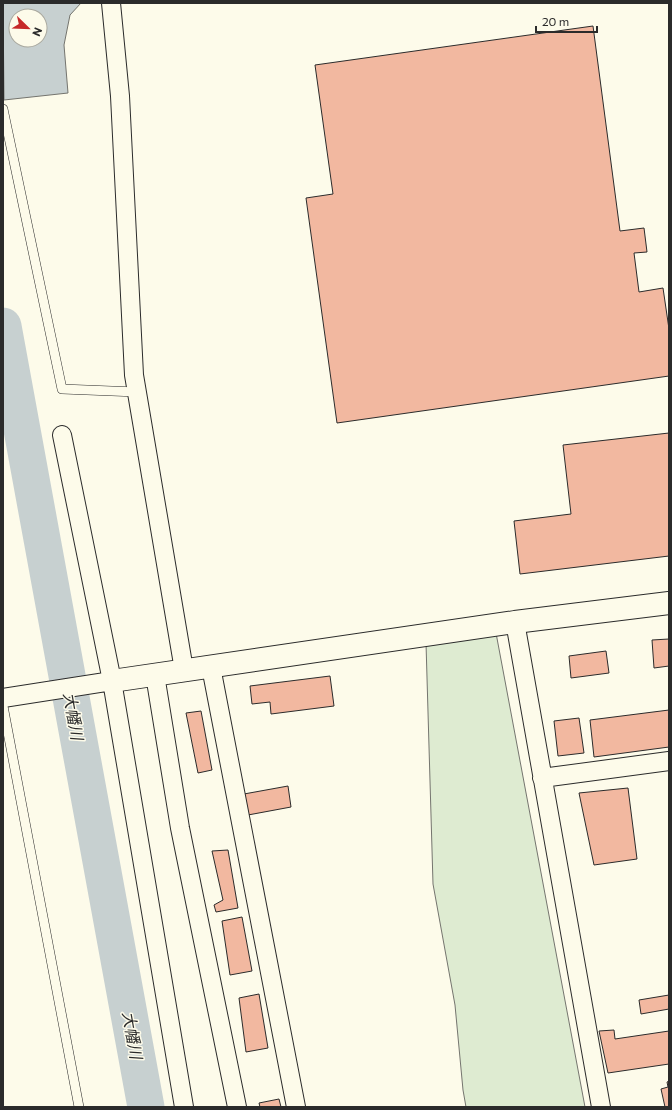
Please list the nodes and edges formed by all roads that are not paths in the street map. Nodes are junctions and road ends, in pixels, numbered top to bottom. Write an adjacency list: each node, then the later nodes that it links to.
1 (111, 3): 3 (street)
2 (3, 110): 3 (lane)
3 (137, 392): 8 (street)
4 (62, 435): 10 (street)
5 (669, 603): 6 (street)
6 (515, 622): 7 (street); 14 (street)
7 (211, 666): 8 (street); 18 (street)
8 (184, 670): 9 (street)
9 (155, 675): 10 (street); 17 (street)
10 (112, 681): 11 (street); 16 (street)
11 (3, 698)
12 (3, 706): 15 (lane)
13 (669, 761): 14 (street)
14 (542, 778): 19 (street)
15 (79, 1107)
16 (184, 1107)
17 (237, 1107)
18 (296, 1107)
19 (601, 1107)

